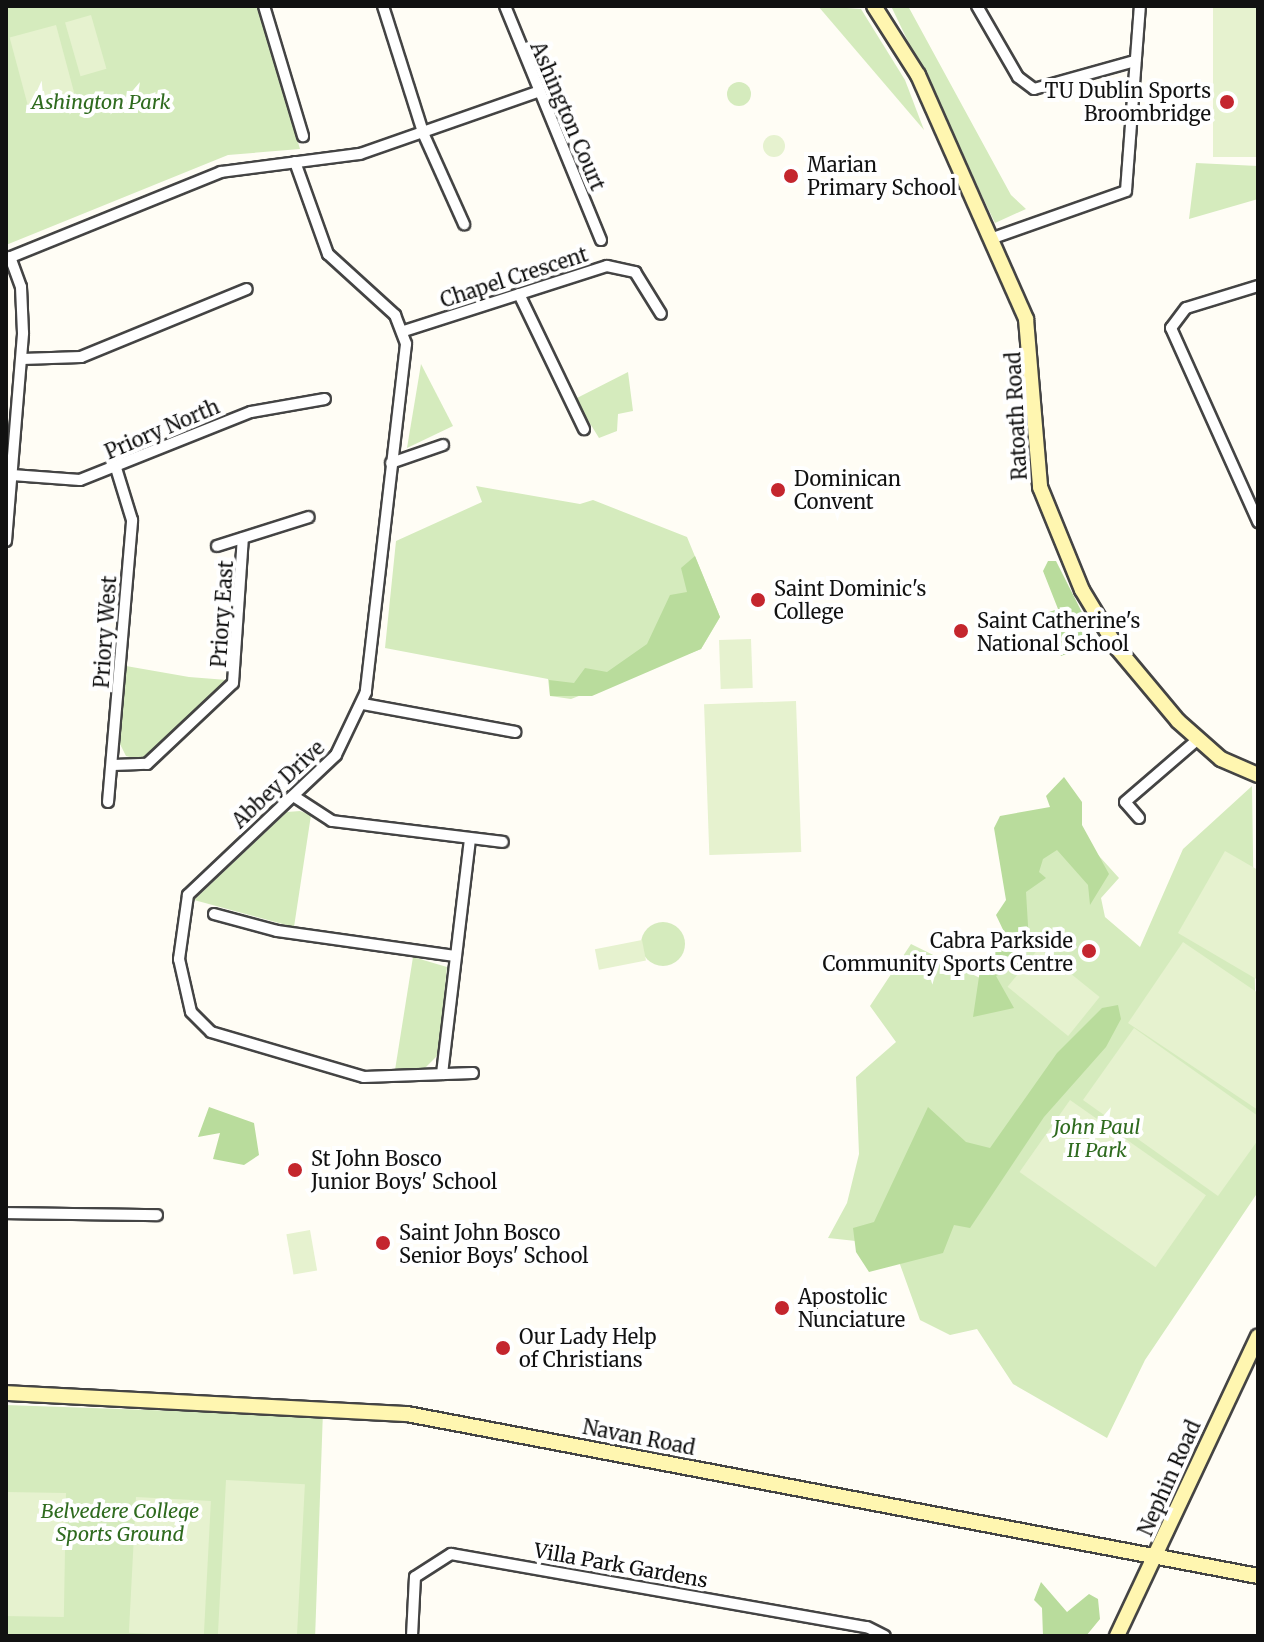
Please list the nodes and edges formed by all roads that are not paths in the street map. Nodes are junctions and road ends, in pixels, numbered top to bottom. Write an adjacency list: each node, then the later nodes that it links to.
1 (264, 6): 10 (street)
2 (383, 6): 9 (street)
3 (505, 6): 8 (street, Ashington Court)
4 (874, 6): 13 (main road, Ratoath Road)
5 (977, 6): 7 (street)
6 (1140, 6): 7 (street)
7 (1135, 61): 13 (street)
8 (537, 92): 9 (street); 14 (street, Ashington Court)
9 (424, 135): 11 (street); 12 (street)
10 (303, 136)
11 (295, 162): 15 (street); 20 (street)
12 (464, 224)
13 (990, 239): 35 (main road, Ratoath Road)
14 (601, 240)
15 (8, 258): 21 (street)
16 (1258, 286): 29 (street)
17 (247, 289): 21 (street)
18 (519, 294): 19 (street, Chapel Crescent); 20 (street, Chapel Crescent); 23 (street)
19 (661, 314)
20 (404, 331): 25 (street, Abbey Drive)
21 (22, 359): 27 (street)
22 (325, 399): 26 (street, Priory North)
23 (584, 429)
24 (443, 445): 25 (street)
25 (391, 463): 33 (street, Abbey Drive)
26 (116, 468): 27 (street, Priory North); 36 (street, Priory West)
27 (12, 475): 31 (street)
28 (309, 517): 30 (street, Priory East)
29 (1258, 522)
30 (243, 538): 32 (street, Priory East); 36 (street, Priory East)
31 (6, 541)
32 (217, 546)
33 (363, 704): 34 (street); 38 (street, Abbey Drive)
34 (515, 732)
35 (1197, 740): 37 (main road, Ratoath Road); 40 (street)
36 (113, 765): 39 (street, Priory West)
37 (1258, 775)
38 (295, 797): 41 (street); 46 (street, Abbey Drive)
39 (108, 802)
40 (1139, 818)
41 (470, 840): 42 (street); 44 (street)
42 (503, 842)
43 (214, 914): 44 (street)
44 (455, 956): 46 (street)
45 (473, 1073): 46 (street, Abbey Drive)
46 (442, 1074)
47 (6, 1213): 48 (street)
48 (157, 1215)
49 (1258, 1336): 51 (main road, Nephin Road)
50 (6, 1393): 51 (main road, Navan Road)
51 (1156, 1558): 52 (main road, Navan Road); 55 (main road, Nephin Road)
52 (1258, 1576)
53 (412, 1636): 54 (street, Villa Park Gardens)
54 (885, 1636)
55 (1117, 1636)

